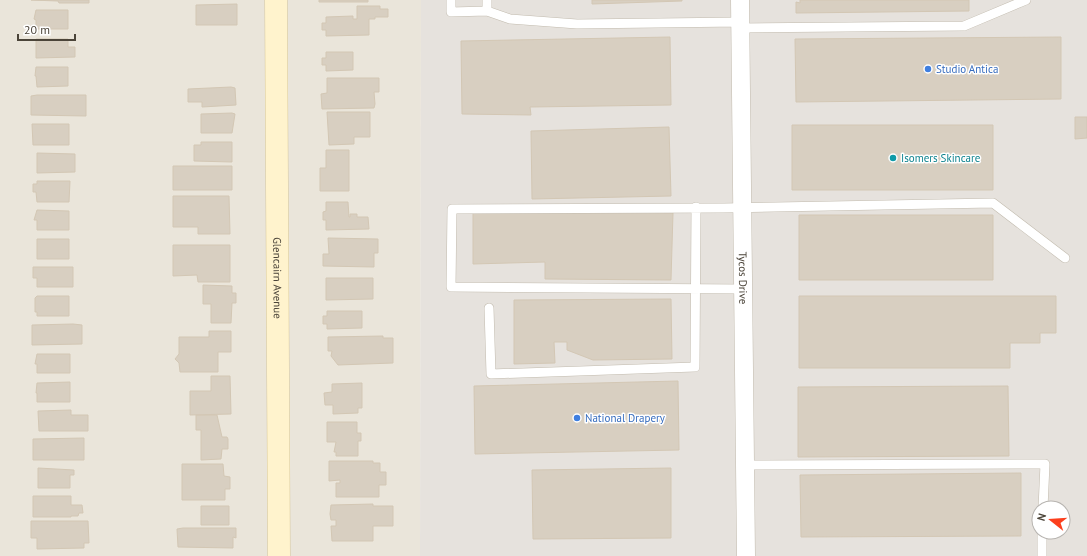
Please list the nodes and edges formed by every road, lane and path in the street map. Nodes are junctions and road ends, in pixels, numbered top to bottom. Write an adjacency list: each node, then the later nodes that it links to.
1 (276, 0): 17 (street, Glencairn Avenue)
2 (451, 0): 6 (lane)
3 (487, 0): 6 (lane)
4 (740, 0): 7 (street, Tycos Drive)
5 (1026, 0): 7 (lane)
6 (487, 11): 7 (lane)
7 (740, 25): 9 (street, Tycos Drive)
8 (696, 207): 9 (lane); 11 (lane); 11 (lane)
9 (743, 207): 10 (lane); 12 (street, Tycos Drive)
10 (1065, 258)
11 (696, 289): 12 (lane); 13 (lane)
12 (743, 289): 14 (street, Tycos Drive)
13 (488, 308)
14 (746, 465): 15 (lane); 18 (street, Tycos Drive)
15 (1043, 500)
16 (1042, 540): 19 (lane)
17 (279, 556)
18 (746, 556)
19 (1042, 556)

